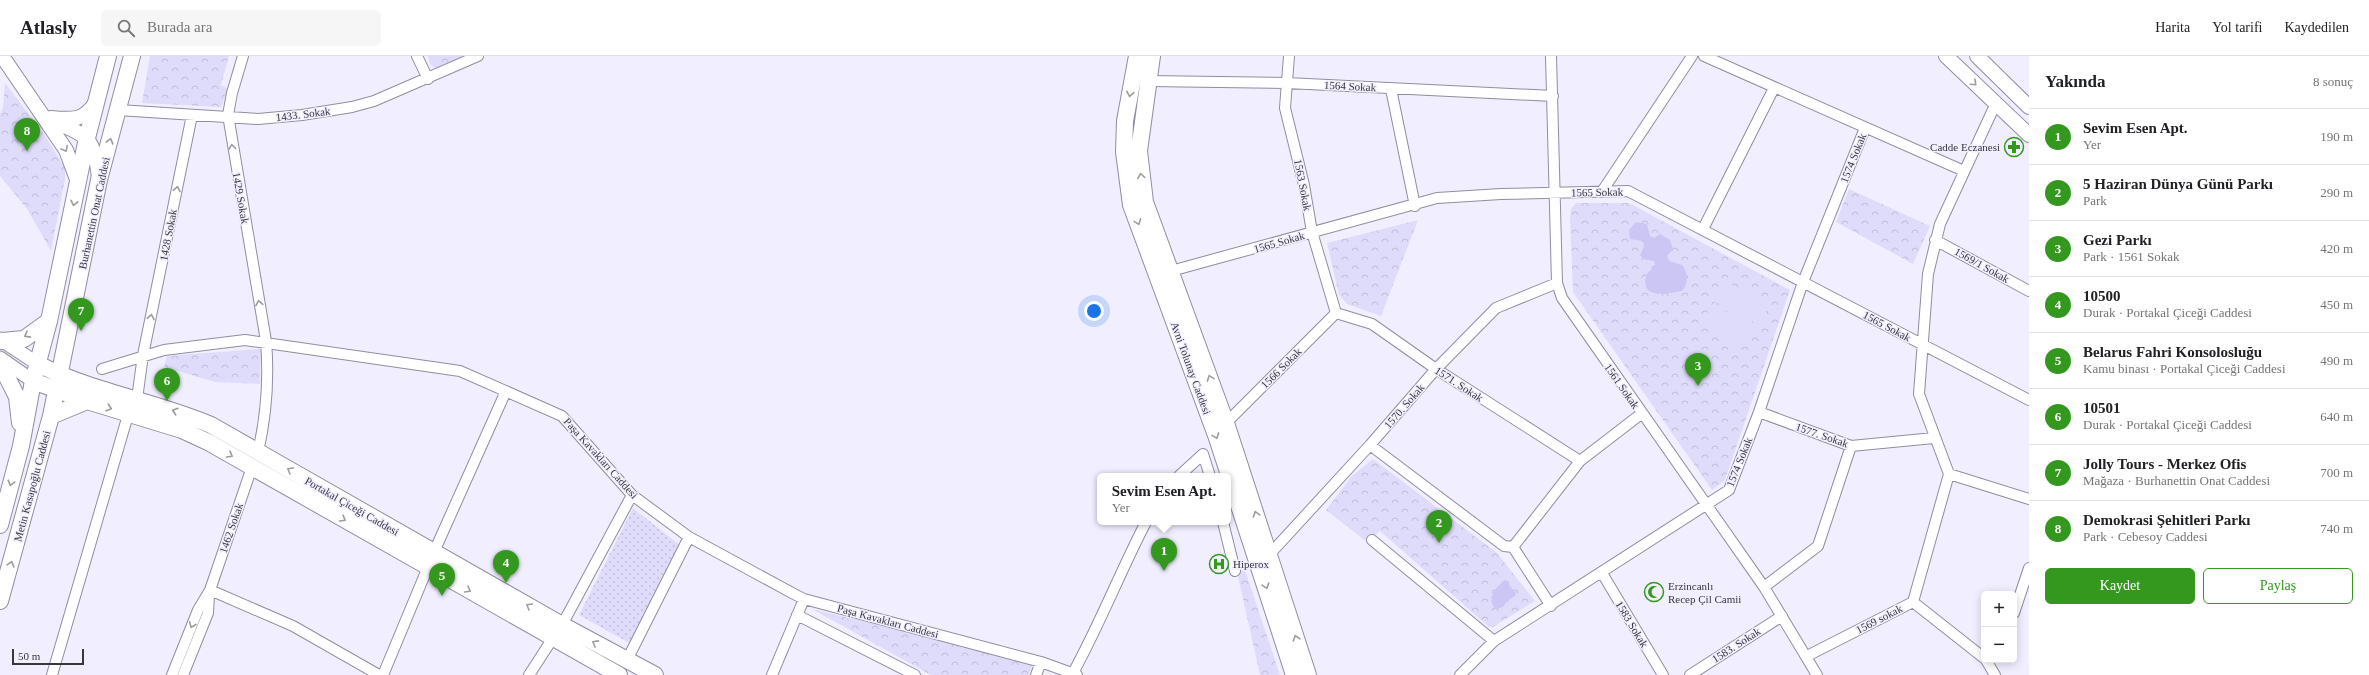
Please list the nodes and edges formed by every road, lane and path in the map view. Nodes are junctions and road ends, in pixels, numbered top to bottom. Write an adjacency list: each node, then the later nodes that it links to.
1 (2, 56): 27 (main road)
2 (108, 56): 21 (main road, Burhanettin Onat Caddesi)
3 (132, 56): 24 (main road, Burhanettin Onat Caddesi)
4 (243, 56): 26 (street, 1429 Sokak)
5 (417, 56): 15 (street)
6 (478, 56): 15 (street, 1433. Sokak)
7 (1137, 56): 77 (main road, Avni Tolunay Caddesi, one-way to 77)
8 (1152, 56): 16 (main road, Avni Tolunay Caddesi)
9 (1289, 56): 17 (street, 1563 Sokak)
10 (1551, 56): 20 (street, 1561 Sokak)
11 (1692, 56): 34 (street)
12 (1704, 56): 18 (street)
13 (1946, 56): 22 (main road, one-way to 22)
14 (1977, 56): 23 (main road)
15 (428, 79): 26 (street, 1433. Sokak)
16 (1148, 81): 17 (street, 1564 Sokak); 40 (main road, Avni Tolunay Caddesi, one-way to 16)
17 (1287, 83): 19 (street, 1564 Sokak); 38 (street, 1563 Sokak)
18 (1774, 88): 28 (street); 37 (street)
19 (1391, 89): 20 (street, 1564 Sokak); 36 (street)
20 (1553, 96): 35 (street, 1561 Sokak)
21 (97, 101): 27 (main road); 30 (main road, Burhanettin Onat Caddesi)
22 (1996, 103): 29 (main road); 31 (street)
23 (2029, 107)
24 (118, 110): 25 (street, 1433. Sokak); 32 (main road, Burhanettin Onat Caddesi, one-way to 24)
25 (192, 115): 26 (street, 1433. Sokak); 50 (street, 1428 Sokak, one-way to 25)
26 (228, 115): 47 (street, 1429 Sokak, one-way to 26)
27 (46, 118): 30 (main road); 33 (main road, one-way to 33)
28 (1865, 128): 31 (street); 41 (street, 1574 Sokak)
29 (2029, 134)
30 (87, 138): 32 (main road); 33 (main road, Burhanettin Onat Caddesi)
31 (1964, 171): 39 (street)
32 (99, 180): 49 (main road, Burhanettin Onat Caddesi)
33 (78, 182): 45 (main road, Burhanettin Onat Caddesi, one-way to 45)
34 (1603, 190): 35 (street, 1565 Sokak); 37 (street, 1565 Sokak)
35 (1555, 193): 36 (street, 1565 Sokak); 42 (street, 1561 Sokak)
36 (1414, 206): 38 (street, 1565 Sokak)
37 (1703, 229): 41 (street, 1565 Sokak)
38 (1312, 232): 40 (street, 1565 Sokak); 44 (street, 1563 Sokak)
39 (1935, 240): 43 (street, 1569/1 Sokak); 48 (street)
40 (1171, 272): 67 (main road, Avni Tolunay Caddesi, one-way to 40)
41 (1803, 282): 48 (street, 1565 Sokak); 63 (street, 1574 Sokak)
42 (1557, 283): 55 (street, 1570. Sokak); 64 (street, 1561 Sokak)
43 (2029, 291)
44 (1336, 313): 55 (street, 1571. Sokak); 67 (street, 1566 Sokak)
45 (49, 321): 46 (main road, one-way to 46); 53 (main road, Burhanettin Onat Caddesi)
46 (1, 340): 53 (street)
47 (266, 341): 50 (street, Paşa Kavakları Caddesi); 59 (street, Paşa Kavakları Caddesi); 72 (street, 1429 Sokak)
48 (1922, 345): 61 (street, 1565 Sokak); 68 (street)
49 (66, 348): 56 (main road, Burhanettin Onat Caddesi); 58 (main road)
50 (144, 355): 54 (street, Paşa Kavakları Caddesi); 60 (street, 1428 Sokak)
51 (0, 358): 57 (street)
52 (0, 363): 70 (main road)
53 (38, 364): 56 (main road, Portakal Çiceği Caddesi); 57 (main road, Metin Kasapoğlu Caddesi)
54 (102, 369)
55 (1436, 369): 69 (street, 1570. Sokak); 73 (street, 1571. Sokak)
56 (59, 379): 57 (main road, Portakal Çiceği Caddesi); 58 (main road, Portakal Çiceği Caddesi); 62 (main road, Portakal Çiceği Caddesi); 66 (main road, Metin Kasapoğlu Caddesi)
57 (33, 380): 70 (main road, Metin Kasapoğlu Caddesi)
58 (90, 385): 60 (main road, Portakal Çiceği Caddesi)
59 (506, 391): 80 (street, Paşa Kavakları Caddesi); 89 (street)
60 (137, 399): 72 (main road, Portakal Çiceği Caddesi, one-way to 60)
61 (2029, 400)
62 (87, 401): 65 (main road, Portakal Çiceği Caddesi, one-way to 65); 66 (main road)
63 (1759, 412): 71 (street, 1577. Sokak); 82 (street, 1574 Sokak)
64 (1641, 414): 73 (street); 82 (street, 1561 Sokak)
65 (128, 415): 74 (main road, Portakal Çiceği Caddesi, one-way to 74); 112 (street)
66 (51, 416): 98 (main road, Metin Kasapoğlu Caddesi, one-way to 66)
67 (1226, 423): 90 (main road, Avni Tolunay Caddesi, one-way to 67)
68 (1934, 438): 71 (street, 1577. Sokak); 78 (street)
69 (1370, 445): 88 (street); 90 (street, 1570. Sokak)
70 (21, 446): 83 (main road, Metin Kasapoğlu Caddesi, one-way to 83)
71 (1851, 446): 95 (street)
72 (258, 452): 89 (main road, Portakal Çiceği Caddesi, one-way to 72)
73 (1580, 461): 88 (street)
74 (252, 467): 91 (main road, Portakal Çiceği Caddesi, one-way to 91); 96 (street, 1462 Sokak)
75 (1182, 473): 76 (street)
76 (1209, 473)
77 (1228, 473)
78 (1949, 474): 81 (street); 99 (street)
79 (1231, 481): 123 (main road, Avni Tolunay Caddesi, one-way to 123)
80 (632, 496): 86 (street, Paşa Kavakları Caddesi); 104 (street)
81 (2029, 500)
82 (1705, 506): 94 (street, 1574 Sokak); 95 (street, 1561 Sokak)
83 (0, 525)
84 (1144, 525): 111 (street)
85 (1224, 525): 93 (street)
86 (689, 537): 97 (street, Paşa Kavakları Caddesi); 108 (street)
87 (1372, 540): 105 (street)
88 (1514, 548): 101 (street)
89 (434, 552): 104 (main road, Portakal Çiceği Caddesi, one-way to 89)
90 (1269, 555): 124 (main road, Avni Tolunay Caddesi, one-way to 90)
91 (428, 567): 104 (main road, Portakal Çiceği Caddesi, one-way to 104); 116 (street)
92 (2029, 568): 100 (street)
93 (1235, 571)
94 (1602, 574): 101 (street, 1574 Sokak); 126 (street, 1583 Sokak)
95 (1764, 587): 103 (street, 1561 Sokak)
96 (210, 590): 113 (street, 1462 Sokak, one-way to 113); 114 (street, 1462 Sokak); 115 (street)
97 (804, 599): 102 (street); 109 (street, Paşa Kavakları Caddesi)
98 (0, 601)
99 (1913, 602): 106 (street, 1569 sokak); 107 (street, 1569 sokak)
100 (2017, 604)
101 (1551, 606): 105 (street, 1574 Sokak)
102 (797, 615): 120 (street); 121 (street)
103 (1782, 616): 107 (street, 1561 Sokak); 127 (street, 1583. Sokak)
104 (558, 632): 108 (main road, Portakal Çiceği Caddesi, one-way to 104); 117 (street); 118 (main road, Portakal Çiceği Caddesi)
105 (1494, 641): 125 (street, 1574 Sokak)
106 (1981, 655)
107 (1807, 656): 128 (street, 1561 Sokak)
108 (627, 660): 119 (main road, Portakal Çiceği Caddesi)
109 (1041, 662): 111 (street, Paşa Kavakları Caddesi); 122 (street)
110 (1989, 663): 129 (street, 1569 sokak)
111 (1075, 674)
112 (52, 675)
113 (172, 675)
114 (183, 675)
115 (379, 675)
116 (383, 675)
117 (529, 675)
118 (618, 675)
119 (655, 675)
120 (772, 675)
121 (914, 675)
122 (1036, 675)
123 (1294, 675)
124 (1308, 675)
125 (1460, 675)
126 (1663, 675)
127 (1690, 675)
128 (1818, 675)
129 (1995, 675)

